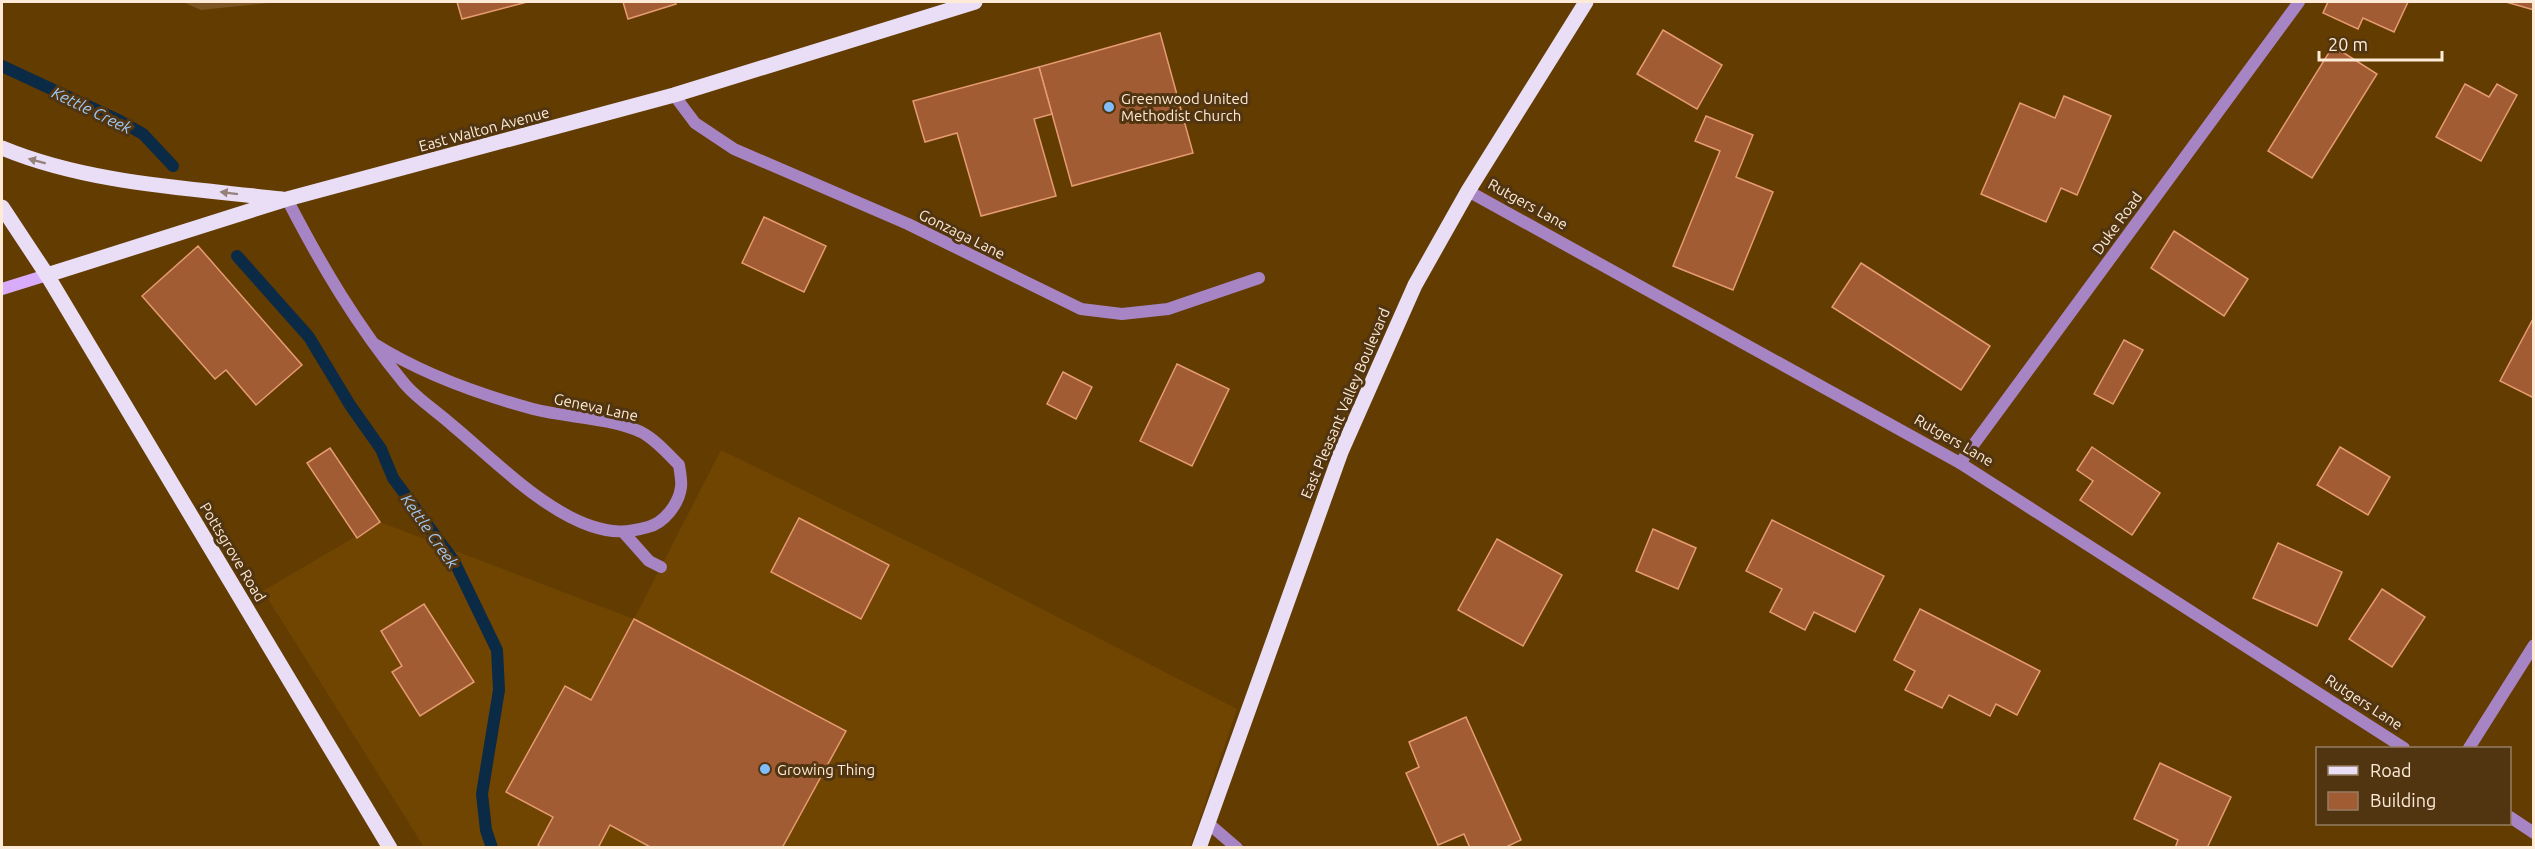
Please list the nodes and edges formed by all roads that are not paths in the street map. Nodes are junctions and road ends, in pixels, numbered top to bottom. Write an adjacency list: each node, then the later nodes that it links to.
1 (975, 2): 4 (main road, East Walton Avenue)
2 (1584, 2): 6 (main road, East Pleasant Valley Boulevard)
3 (2299, 2): 13 (street, Duke Road)
4 (674, 95): 7 (main road, East Walton Avenue); 10 (street, Gonzaga Lane)
5 (2, 148): 7 (main road, one-way to 5)
6 (1468, 191): 13 (street, Rutgers Lane); 20 (main road, East Pleasant Valley Boulevard)
7 (288, 199): 9 (main road, East Walton Avenue); 12 (street, Geneva Lane)
8 (2, 207): 9 (main road, Pottsgrove Road)
9 (47, 275): 11 (main road, East Walton Avenue); 22 (main road, Pottsgrove Road)
10 (1259, 278)
11 (2, 290)
12 (373, 343): 14 (street, Geneva Lane); 14 (street, Geneva Lane)
13 (1960, 463): 17 (street, Rutgers Lane)
14 (625, 534): 15 (street)
15 (661, 567)
16 (2534, 645): 18 (street)
17 (2401, 747)
18 (2470, 747)
19 (2511, 818): 21 (street)
20 (1209, 823): 23 (main road, East Pleasant Valley Boulevard); 24 (street)
21 (2534, 833)
22 (390, 848)
23 (1199, 848)
24 (1237, 848)

